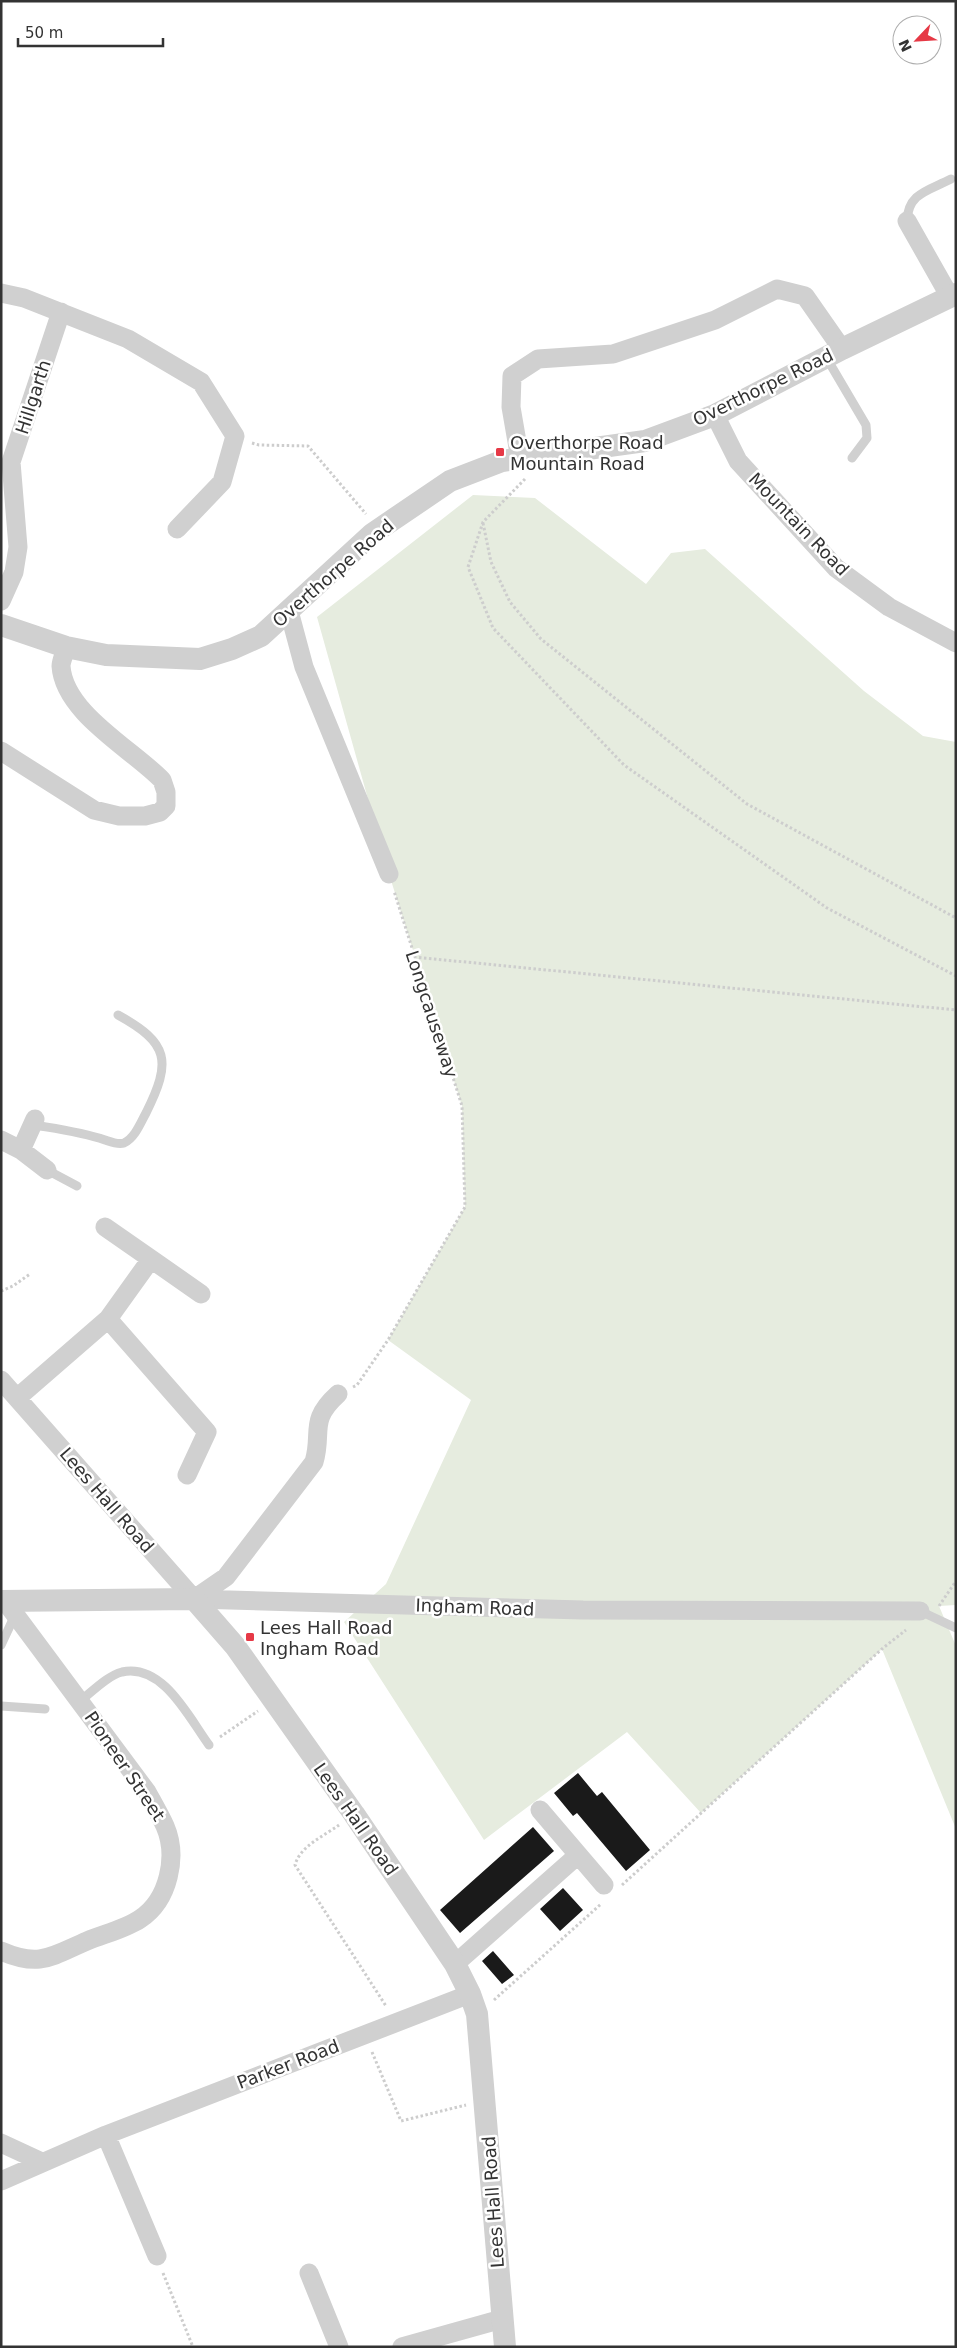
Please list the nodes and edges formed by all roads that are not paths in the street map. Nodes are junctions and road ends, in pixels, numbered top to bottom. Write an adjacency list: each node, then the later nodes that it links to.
1 (951, 179): 2 (lane)
2 (906, 221): 4 (street)
3 (1, 293): 5 (street)
4 (953, 296): 6 (street, Overthorpe Road)
5 (61, 312): 10 (street); 11 (street, Hillgarth)
6 (834, 353): 7 (street, Overthorpe Road); 8 (lane); 9 (street)
7 (714, 415): 9 (street, Overthorpe Road); 14 (street, Mountain Road)
8 (852, 458)
9 (520, 459): 12 (street, Overthorpe Road)
10 (177, 529)
11 (1, 601)
12 (289, 611): 15 (street, Overthorpe Road); 17 (street)
13 (1, 626): 15 (street, Overthorpe Road)
14 (955, 640)
15 (66, 647): 16 (street)
16 (1, 751)
17 (389, 874)
18 (118, 1015): 19 (lane)
19 (35, 1122): 21 (street)
20 (1, 1140): 21 (street)
21 (21, 1150): 22 (street)
22 (47, 1170): 23 (lane)
23 (77, 1186)
24 (105, 1226): 25 (street)
25 (151, 1259): 26 (street); 27 (street)
26 (201, 1294)
27 (108, 1319): 30 (street); 31 (street)
28 (1, 1380): 30 (street, Lees Hall Road)
29 (338, 1394): 32 (street)
30 (17, 1398): 32 (street, Lees Hall Road)
31 (187, 1475)
32 (194, 1599): 33 (street, Ingham Road); 34 (street, Ingham Road); 45 (street, Lees Hall Road)
33 (7, 1606): 36 (lane); 37 (street, Pioneer Street)
34 (924, 1613): 35 (lane)
35 (956, 1628)
36 (1, 1645)
37 (80, 1701): 40 (lane); 44 (street, Pioneer Street)
38 (1, 1706): 39 (lane)
39 (45, 1709)
40 (209, 1745)
41 (540, 1810): 42 (street)
42 (578, 1855): 43 (street); 45 (street)
43 (609, 1892)
44 (1, 1951)
45 (455, 1964): 46 (street, Lees Hall Road)
46 (474, 2004): 47 (street, Parker Road); 53 (street, Lees Hall Road)
47 (106, 2135): 49 (street, Parker Road); 51 (street)
48 (1, 2143): 49 (street)
49 (42, 2162): 50 (street, Parker Road)
50 (1, 2181)
51 (157, 2256)
52 (309, 2273): 54 (street)
53 (502, 2319): 55 (street); 56 (street, Lees Hall Road)
54 (339, 2347)
55 (402, 2347)
56 (505, 2347)

